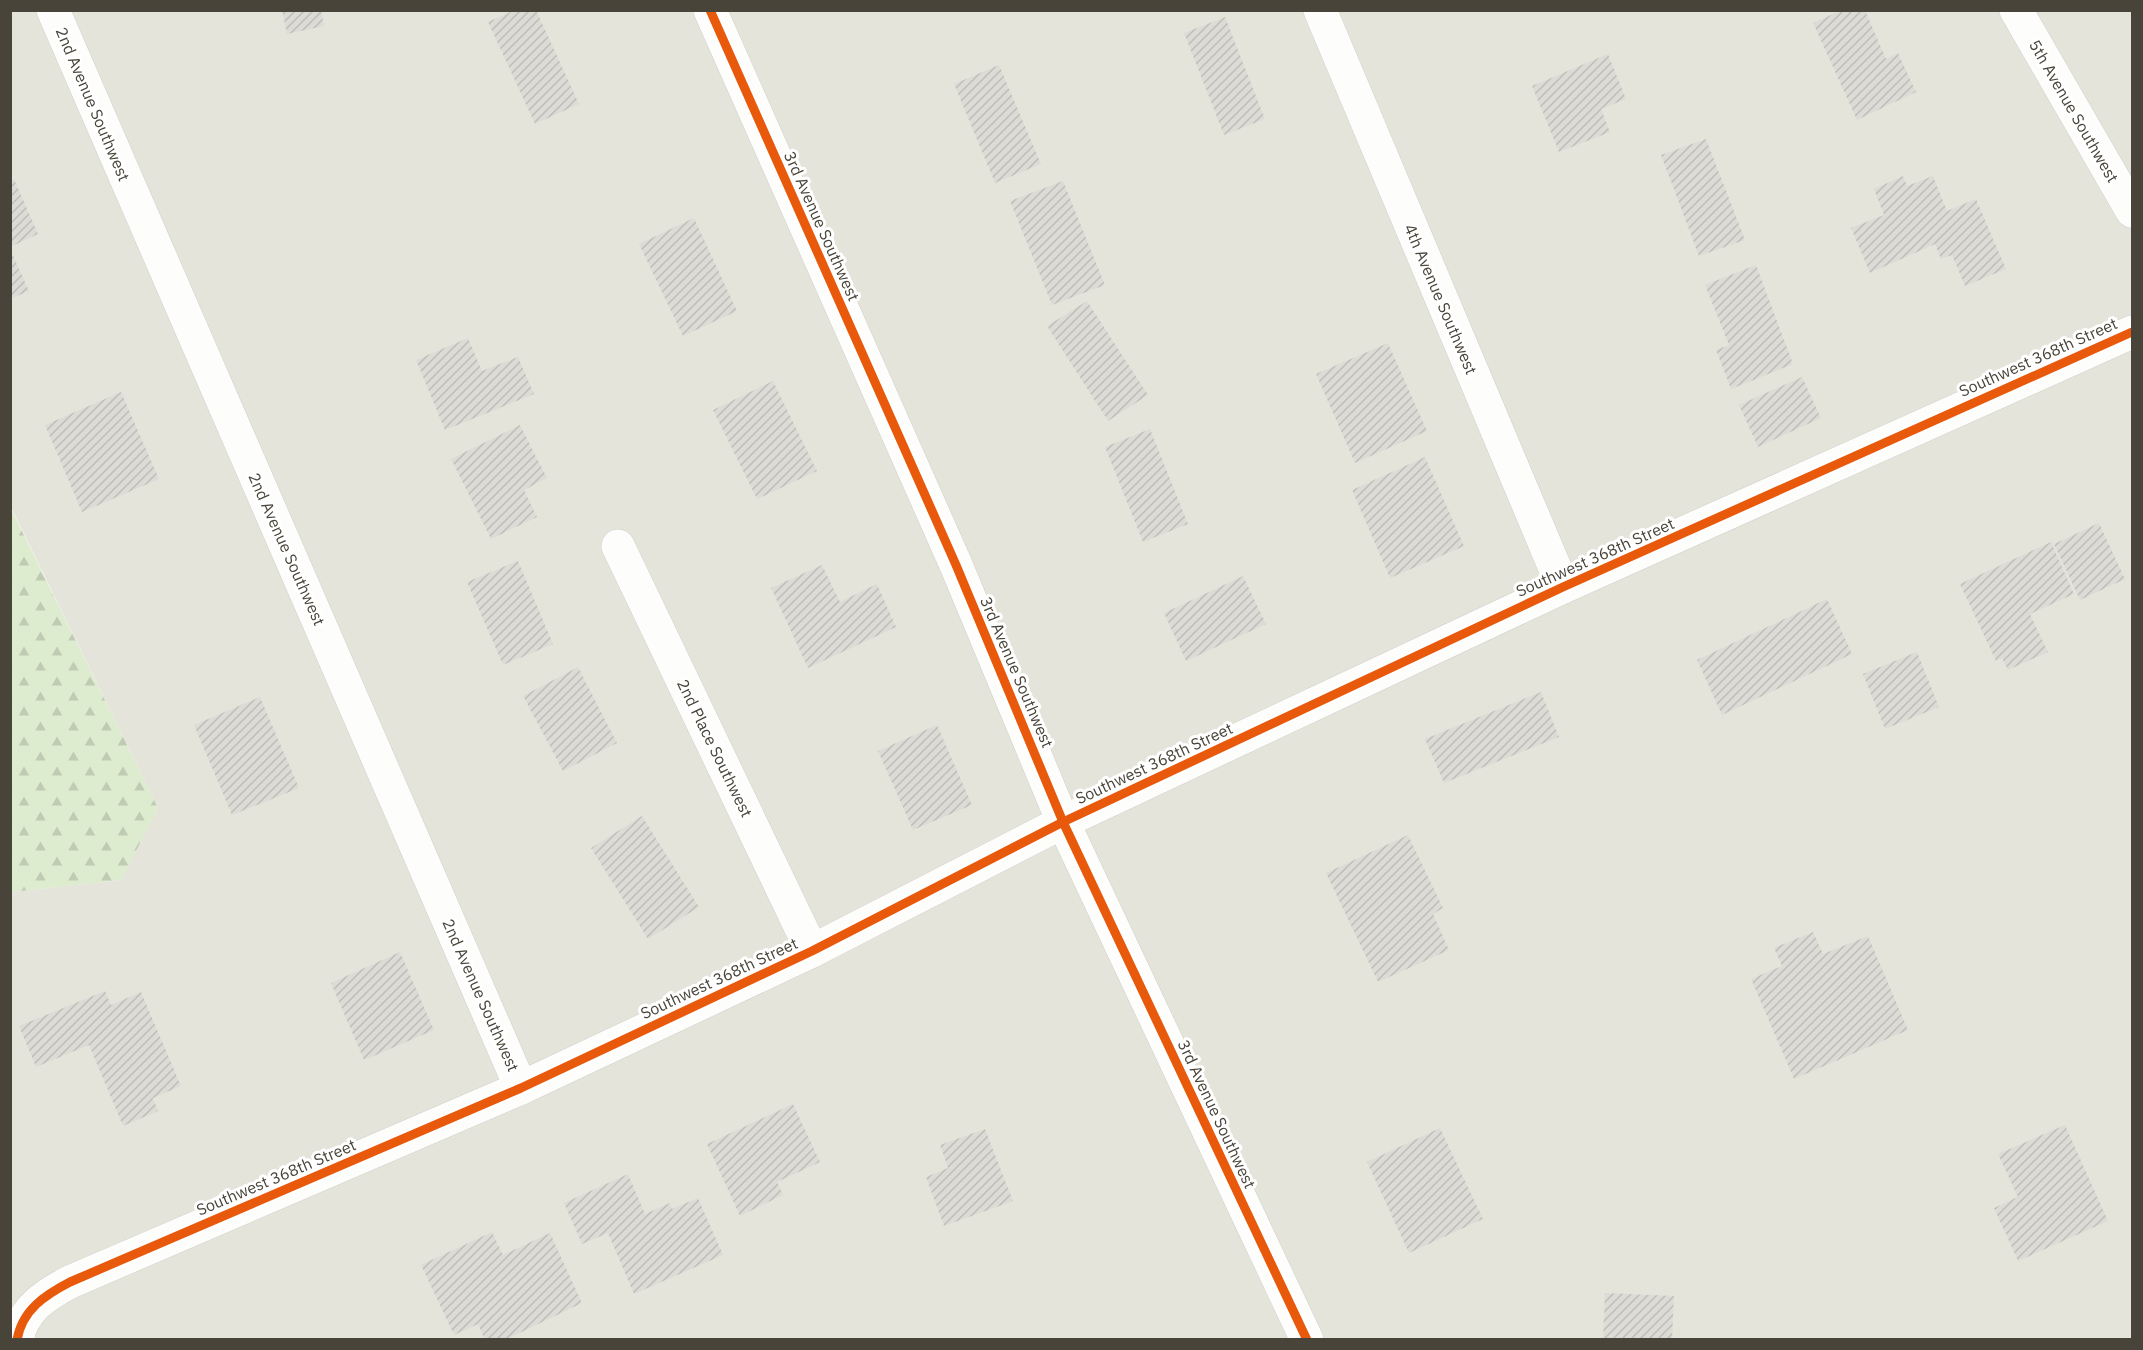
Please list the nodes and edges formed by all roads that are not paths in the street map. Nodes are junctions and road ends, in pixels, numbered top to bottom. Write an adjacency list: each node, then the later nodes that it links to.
1 (53, 10): 11 (street, 2nd Avenue Southwest)
2 (710, 10): 9 (street, 3rd Avenue Southwest)
3 (1320, 10): 8 (street, 4th Avenue Southwest)
4 (2016, 10): 5 (street, 5th Avenue Southwest)
5 (2133, 211)
6 (2133, 332): 8 (street, Southwest 368th Street)
7 (618, 546): 10 (street, 2nd Place Southwest)
8 (1563, 587): 9 (street, Southwest 368th Street)
9 (1063, 822): 10 (street, Southwest 368th Street); 13 (street, 3rd Avenue Southwest)
10 (812, 951): 11 (street, Southwest 368th Street)
11 (521, 1088): 12 (street, Southwest 368th Street)
12 (17, 1340)
13 (1306, 1340)

